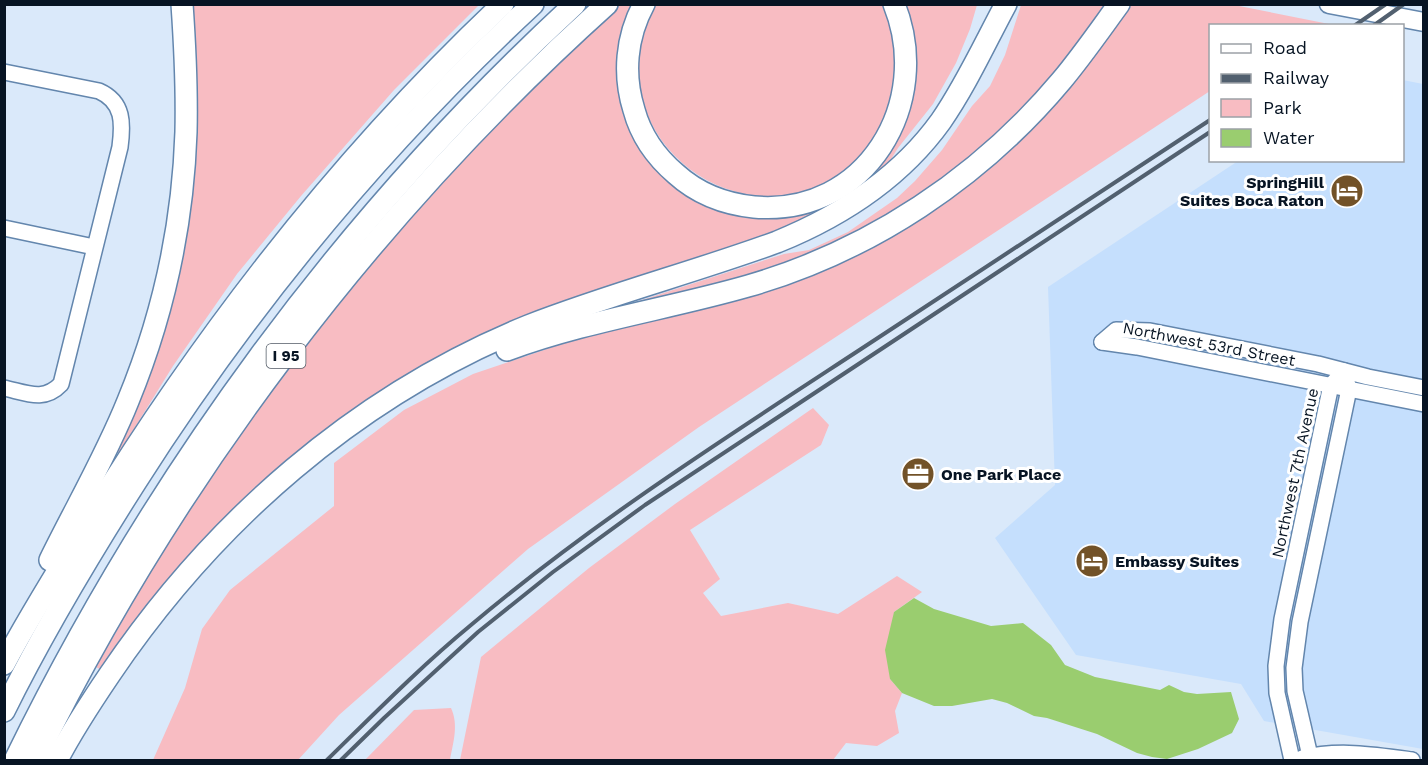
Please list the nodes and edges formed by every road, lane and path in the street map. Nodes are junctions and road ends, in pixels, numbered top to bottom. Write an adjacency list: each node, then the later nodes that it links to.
1 (182, 4): 24 (highway)
2 (503, 4): 24 (highway)
3 (533, 4): 26 (highway)
4 (575, 4): 28 (highway)
5 (607, 4): 29 (highway, I 95)
6 (644, 4): 7 (highway)
7 (894, 4)
8 (990, 4): 13 (highway)
9 (1006, 4): 13 (highway)
10 (1119, 4): 23 (highway)
11 (1329, 4): 12 (main road)
12 (1424, 22)
13 (973, 65): 23 (highway)
14 (4, 72): 16 (street)
15 (4, 228): 16 (street)
16 (94, 247): 19 (street)
17 (1344, 371): 18 (street, Northwest 7th Avenue); 18 (street, Northwest 53rd Street); 20 (street, Northwest 53rd Street); 21 (street)
18 (1331, 385): 21 (street, Northwest 53rd Street); 31 (street, Northwest 7th Avenue)
19 (4, 388)
20 (1424, 388)
21 (1349, 389): 22 (street, Northwest 53rd Street); 27 (street)
22 (1424, 404)
23 (337, 434): 30 (highway)
24 (15, 644): 25 (highway)
25 (4, 664)
26 (4, 711)
27 (1310, 756): 31 (street); 32 (street)
28 (15, 760)
29 (36, 760)
30 (57, 760)
31 (1292, 760)
32 (1412, 760)

